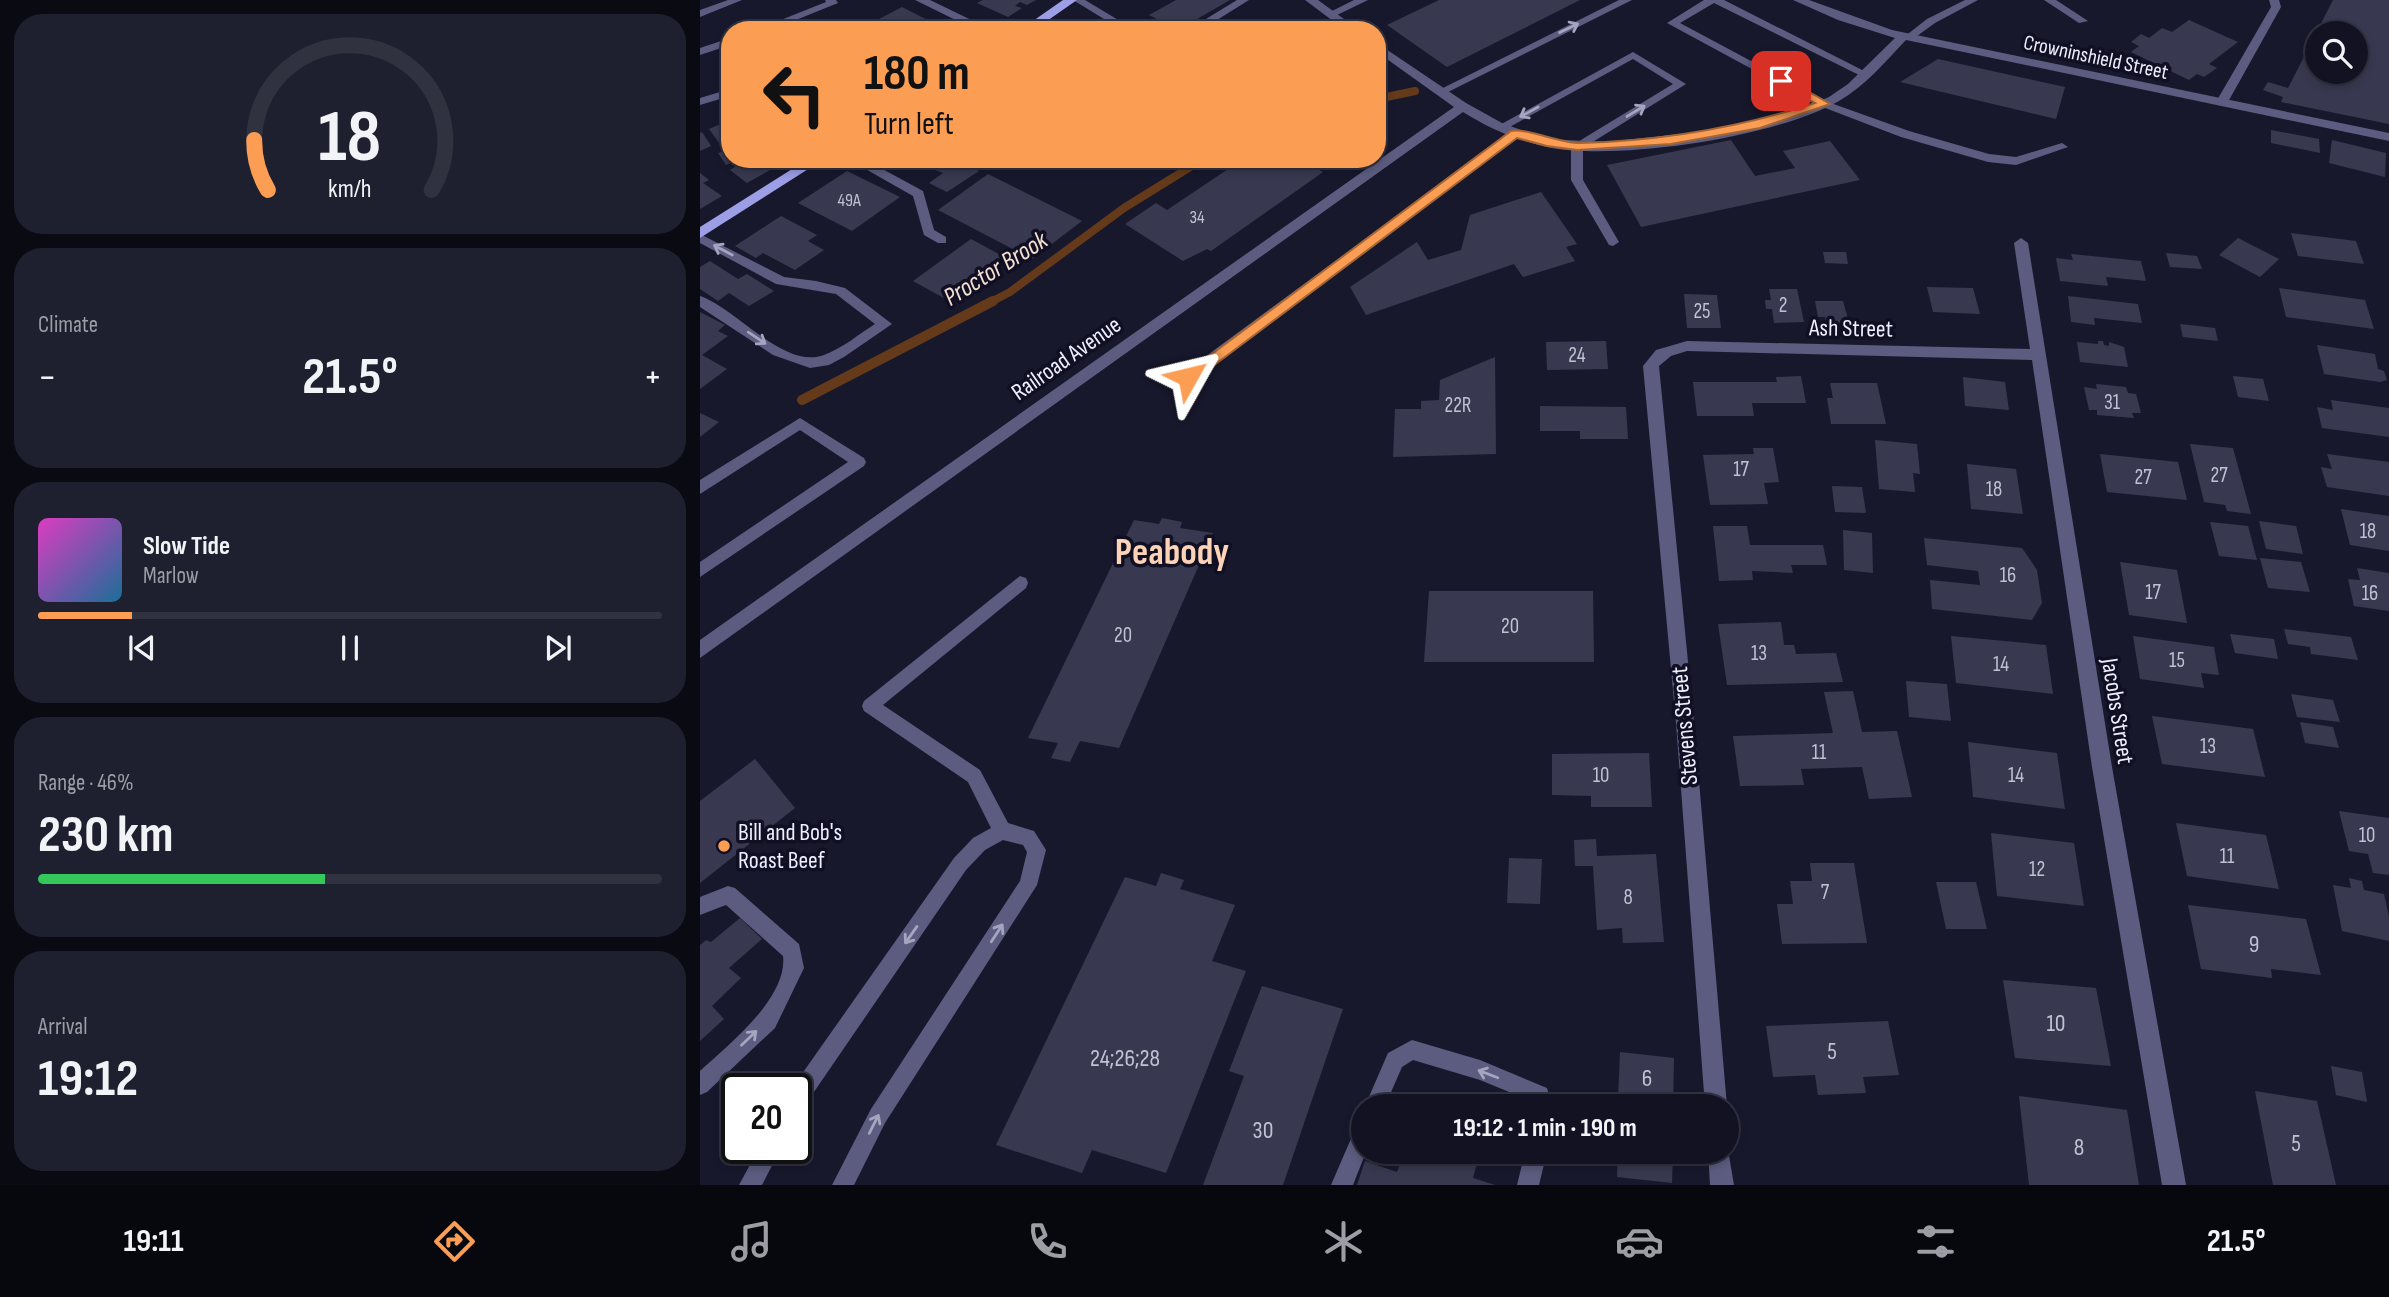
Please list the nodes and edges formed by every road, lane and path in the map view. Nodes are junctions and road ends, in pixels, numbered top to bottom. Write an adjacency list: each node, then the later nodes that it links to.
1 (737, 0): 15 (lane)
2 (921, 0): 18 (street)
3 (1071, 0): 19 (main road)
4 (1078, 0): 20 (lane)
5 (1244, 0): 21 (lane)
6 (1311, 0): 16 (street)
7 (1363, 0): 16 (lane)
8 (1627, 0): 29 (lane, one-way to 8)
9 (1714, 0): 28 (lane); 33 (lane)
10 (1799, 0): 24 (street, Crowninshield Street)
11 (1973, 0): 24 (lane)
12 (2049, 0): 23 (lane)
13 (2273, 0): 32 (lane)
14 (832, 2): 17 (lane)
15 (700, 14)
16 (1331, 14): 22 (street)
17 (784, 21)
18 (966, 21)
19 (1040, 21)
20 (1114, 21)
21 (1208, 21)
22 (1341, 21)
23 (2083, 22)
24 (1906, 37): 28 (street); 32 (street, Crowninshield Street)
25 (721, 44): 26 (lane)
26 (700, 52)
27 (1386, 52): 29 (street)
28 (1866, 74): 33 (street)
29 (1442, 91): 34 (street)
30 (721, 95): 31 (lane)
31 (700, 102)
32 (2222, 102): 37 (street, Crowninshield Street)
33 (1824, 104): 38 (street); 39 (lane)
34 (1462, 107): 35 (street); 40 (street, Railroad Avenue)
35 (1502, 127): 36 (street); 38 (lane, one-way to 35)
36 (1515, 133): 38 (street); 51 (lane)
37 (2389, 137)
38 (1577, 146): 46 (lane)
39 (2062, 147)
40 (1386, 161)
41 (804, 168): 44 (main road)
42 (874, 168): 45 (lane)
43 (1376, 168): 55 (street, Railroad Avenue)
44 (700, 235): 48 (lane, one-way to 44)
45 (942, 240)
46 (1613, 242)
47 (2021, 243): 50 (street, Jacobs Street)
48 (700, 301)
49 (1663, 352): 50 (street, Ash Street); 62 (street, Stevens Street)
50 (2038, 355): 72 (street, Jacobs Street)
51 (1188, 377)
52 (700, 488): 53 (lane)
53 (700, 570)
54 (1020, 583): 56 (lane)
55 (700, 650)
56 (1002, 831): 58 (lane, one-way to 58); 68 (lane, one-way to 56)
57 (700, 906): 59 (lane, one-way to 57)
58 (812, 1078)
59 (700, 1085)
60 (1380, 1094): 61 (lane, one-way to 60)
61 (1538, 1094)
62 (1715, 1094)
63 (1351, 1163): 69 (lane)
64 (761, 1164): 67 (lane)
65 (1533, 1164): 70 (lane)
66 (1720, 1164): 71 (street)
67 (750, 1185)
68 (843, 1185)
69 (1342, 1185)
70 (1528, 1185)
71 (1722, 1185)
72 (2174, 1185)

